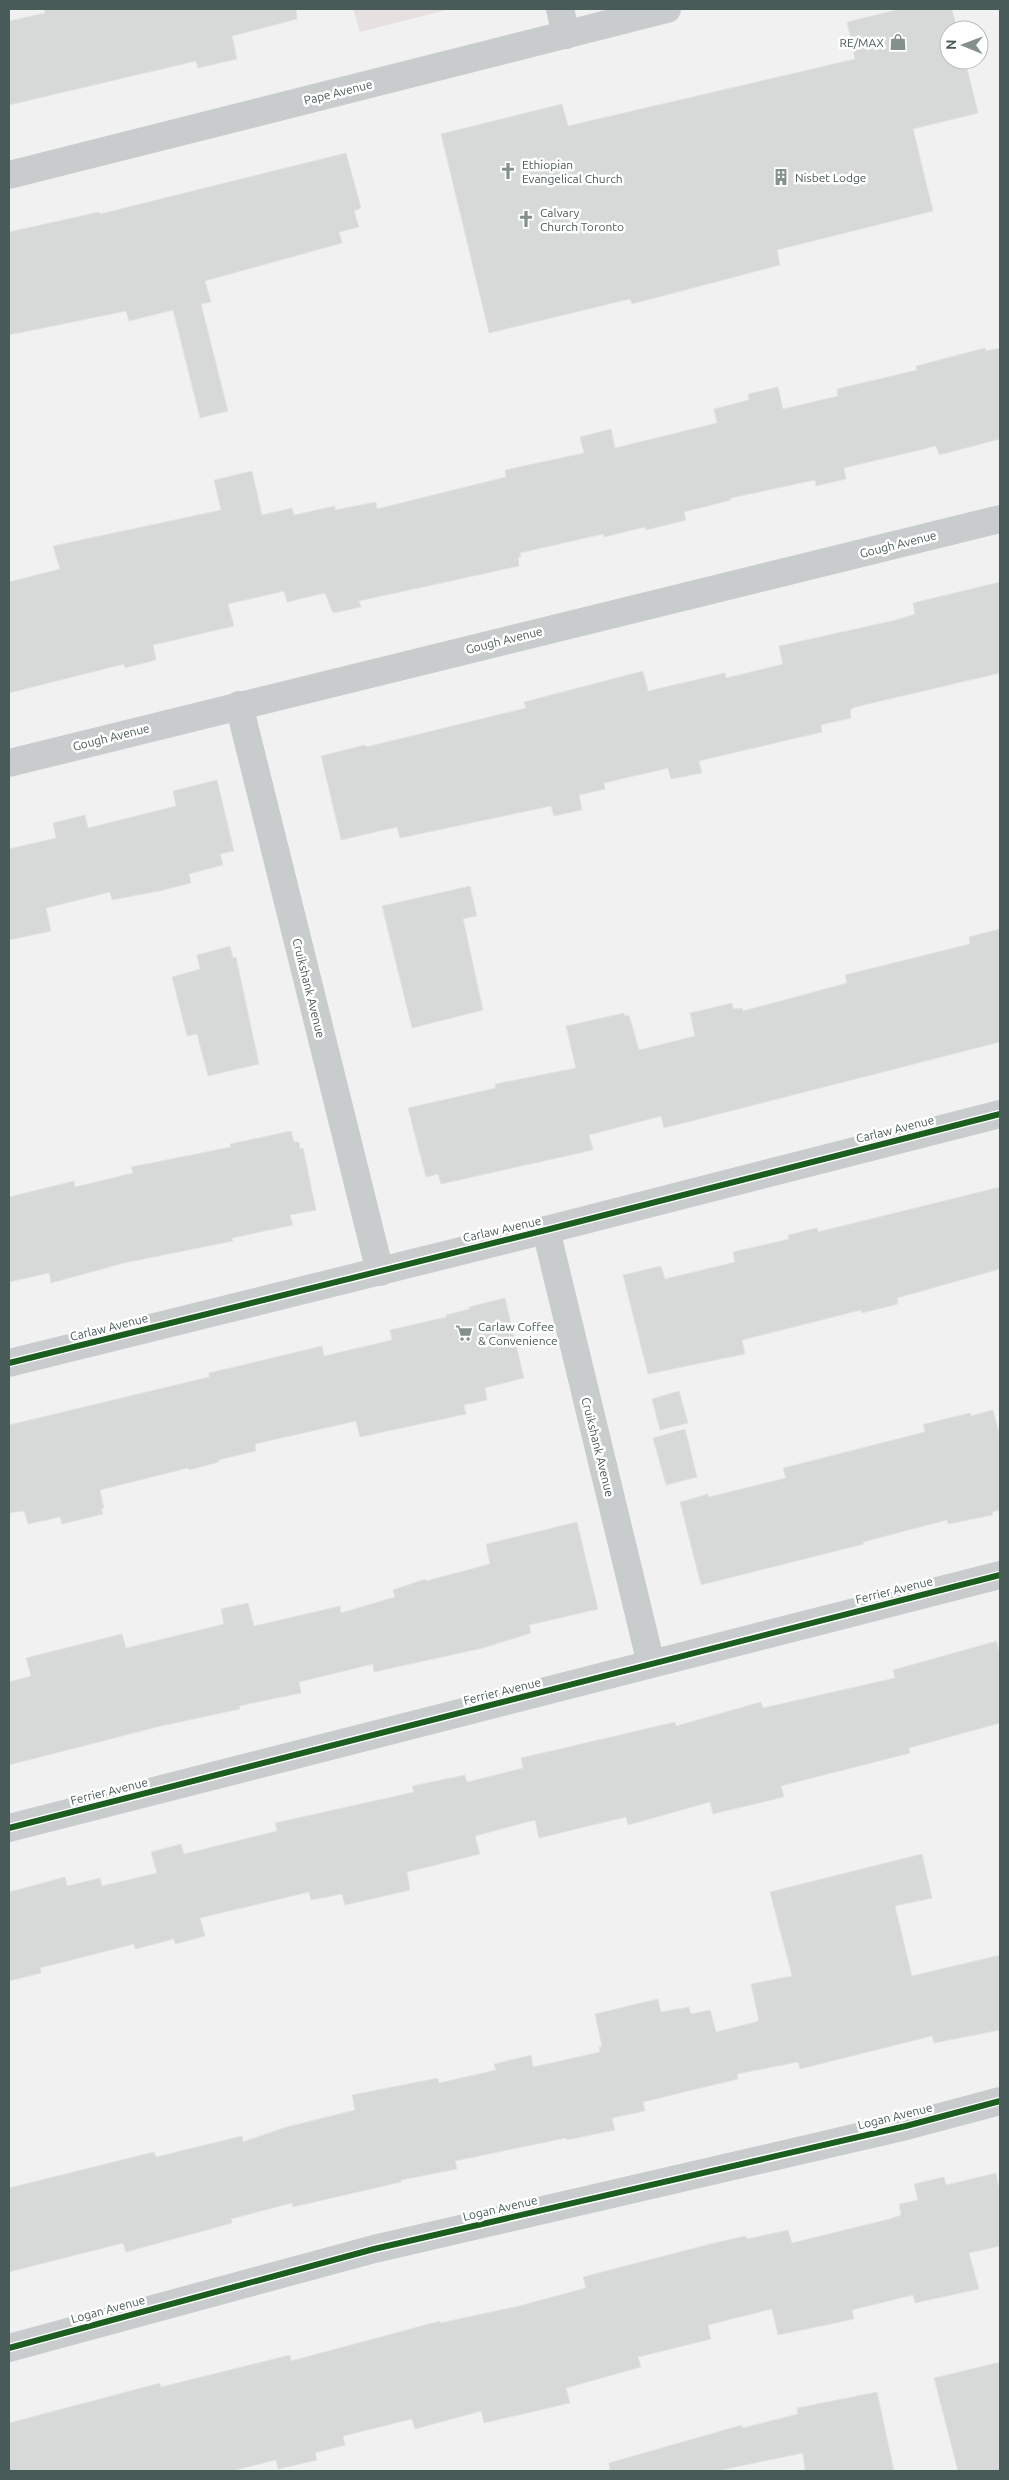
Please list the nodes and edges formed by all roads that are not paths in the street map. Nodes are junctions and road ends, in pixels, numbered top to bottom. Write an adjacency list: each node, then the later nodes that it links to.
1 (667, 9): 2 (street, Pape Avenue)
2 (563, 22): 3 (street, Pape Avenue)
3 (9, 175)
4 (1000, 519): 5 (street, Gough Avenue)
5 (239, 705): 6 (street, Gough Avenue); 9 (street, Cruikshank Avenue)
6 (9, 763)
7 (1000, 1114): 8 (street, Carlaw Avenue)
8 (546, 1230): 9 (street, Carlaw Avenue); 12 (street, Cruikshank Avenue)
9 (380, 1272): 10 (street, Carlaw Avenue)
10 (9, 1363)
11 (1000, 1575): 12 (street, Ferrier Avenue)
12 (651, 1664): 13 (street, Ferrier Avenue)
13 (9, 1828)
14 (1000, 2102): 15 (street, Logan Avenue)
15 (9, 2348)

